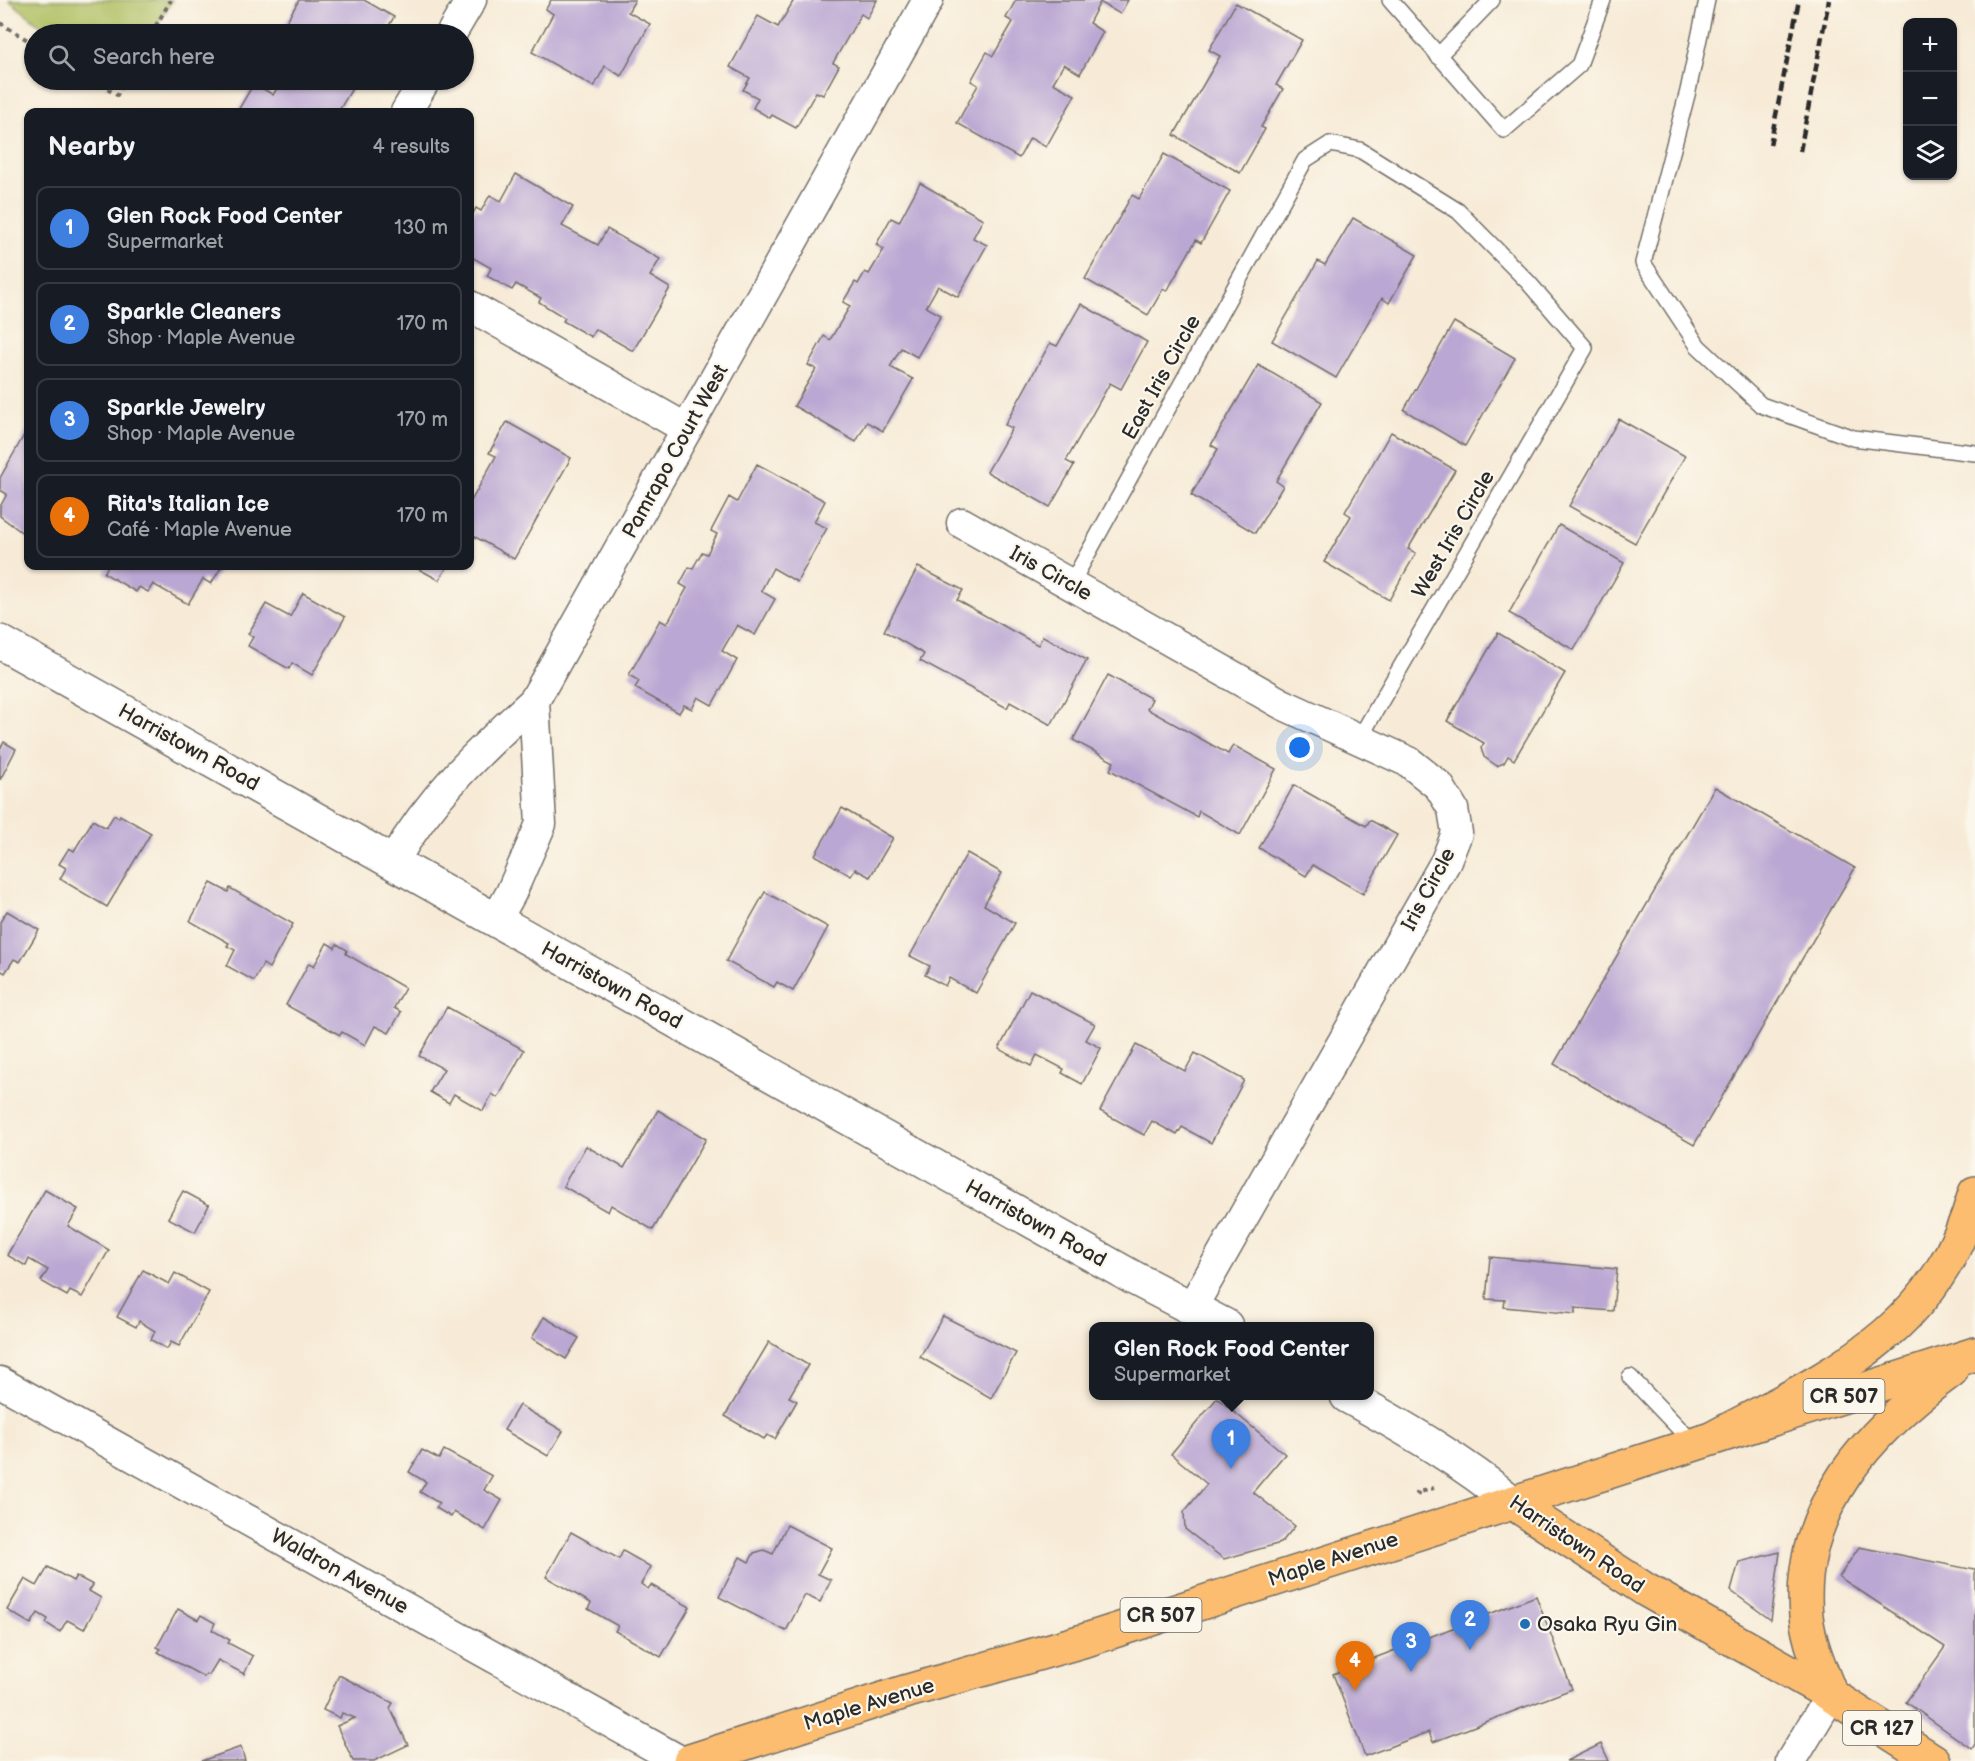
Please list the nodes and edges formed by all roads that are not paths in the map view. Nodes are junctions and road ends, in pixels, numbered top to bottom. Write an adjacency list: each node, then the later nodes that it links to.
1 (471, 0): 7 (street)
2 (928, 0): 13 (street, Pamrapo Court West)
3 (1390, 0): 8 (lane)
4 (1492, 0): 8 (lane)
5 (1603, 0): 8 (lane)
6 (1707, 0): 14 (lane)
7 (457, 24)
8 (1438, 56)
9 (419, 90): 10 (street)
10 (408, 108)
11 (474, 308): 13 (street)
12 (1585, 348): 16 (lane, East Iris Circle); 19 (lane, West Iris Circle)
13 (687, 429): 18 (street, Pamrapo Court West)
14 (1975, 453)
15 (962, 523): 16 (street, Iris Circle)
16 (1071, 584): 19 (street, Iris Circle)
17 (0, 642): 20 (street, Harristown Road)
18 (534, 701): 20 (street); 21 (street)
19 (1358, 741): 23 (street, Iris Circle)
20 (393, 862): 21 (street, Harristown Road)
21 (496, 920): 23 (street, Harristown Road)
22 (1975, 1193): 29 (main road)
23 (1192, 1307): 24 (street, Harristown Road)
24 (1219, 1322)
25 (1975, 1354): 29 (main road, Maple Avenue / CR 507); 31 (main road)
26 (1630, 1377): 29 (lane)
27 (0, 1382): 32 (street, Waldron Avenue)
28 (1356, 1400): 30 (street, Harristown Road / CR 127)
29 (1704, 1441): 30 (main road, Maple Avenue / CR 507)
30 (1513, 1503): 31 (main road, Harristown Road / CR 127); 33 (main road, Maple Avenue / CR 507)
31 (1830, 1695): 34 (street); 35 (main road, Harristown Road / CR 127)
32 (680, 1761)
33 (690, 1761)
34 (1791, 1761)
35 (1934, 1761)

